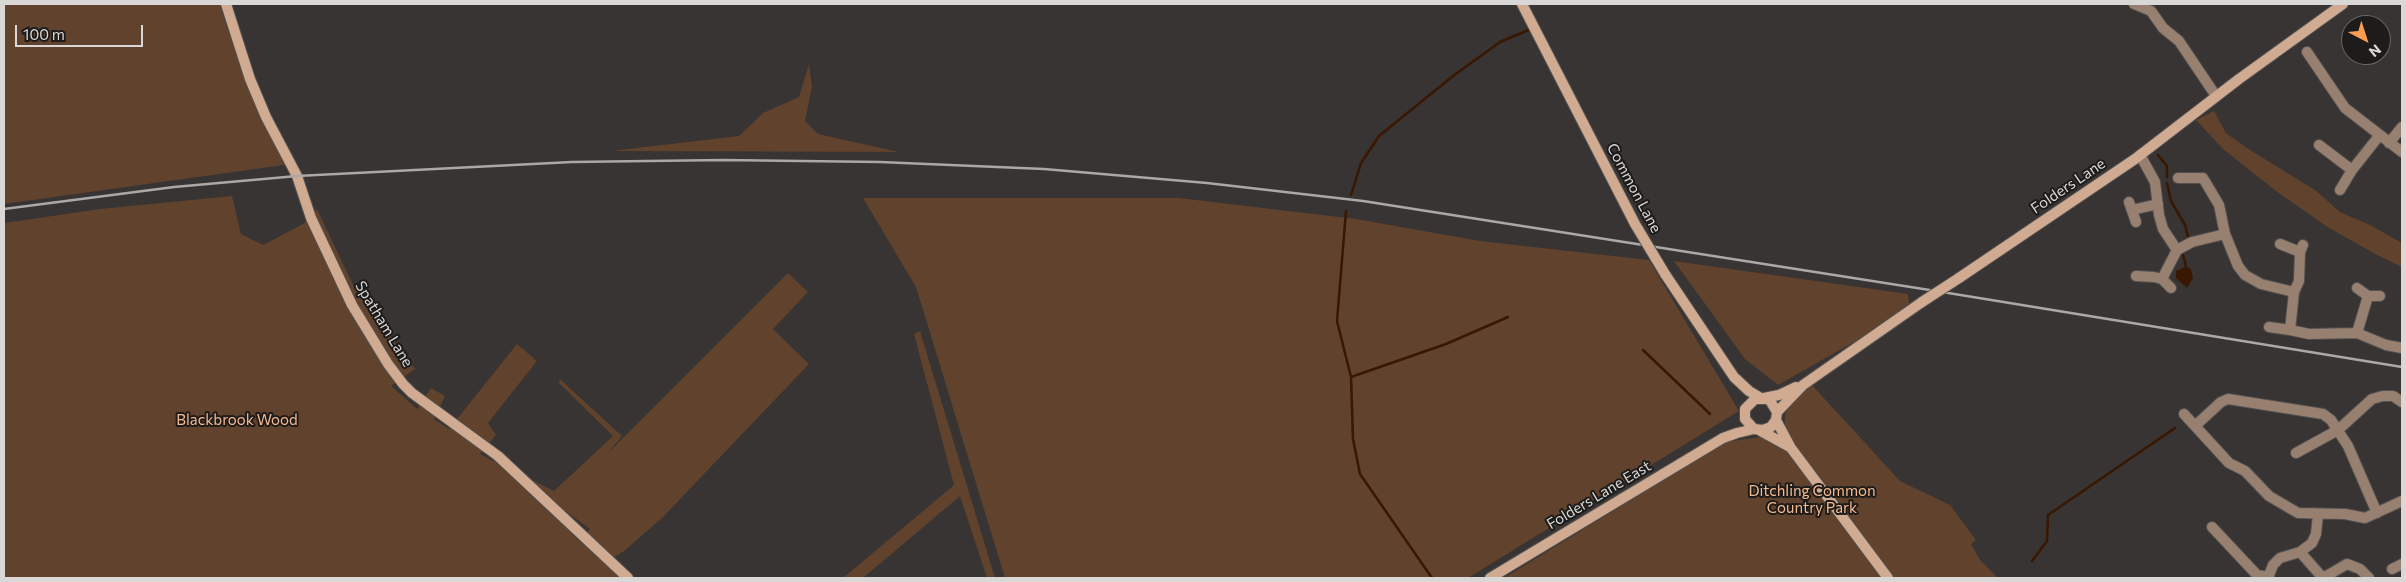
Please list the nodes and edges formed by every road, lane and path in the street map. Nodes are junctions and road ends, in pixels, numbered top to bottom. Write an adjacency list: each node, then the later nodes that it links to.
1 (226, 4): 52 (main road, Spatham Lane)
2 (1522, 4): 32 (main road, Common Lane, bridge)
3 (2134, 4): 6 (street)
4 (2343, 4): 6 (main road, Folders Lane)
5 (2307, 52): 8 (street)
6 (2216, 96): 12 (main road, Folders Lane)
7 (2402, 127): 9 (street)
8 (2379, 136): 9 (street); 13 (street)
9 (2389, 143): 11 (street)
10 (2319, 145): 13 (street)
11 (2402, 152)
12 (2140, 155): 16 (street); 33 (main road, Folders Lane, bridge)
13 (2352, 170): 15 (street)
14 (2178, 178): 18 (street)
15 (2340, 190)
16 (2158, 204): 17 (street); 20 (street)
17 (2136, 222)
18 (2225, 234): 20 (street); 25 (street)
19 (2280, 244): 25 (street)
20 (2177, 250): 22 (street)
21 (2136, 276): 22 (street)
22 (2162, 279): 23 (street)
23 (2171, 288)
24 (2357, 288): 26 (street)
25 (2294, 292): 29 (street)
26 (2368, 296): 27 (street); 30 (street)
27 (2380, 296)
28 (2269, 327): 29 (street)
29 (2290, 330): 30 (street)
30 (2357, 333): 31 (street)
31 (2402, 348)
32 (1734, 377): 34 (main road, Common Lane); 36 (main road, Common Lane)
33 (1803, 385): 34 (main road, Folders Lane); 38 (main road, Folders Lane)
34 (1762, 398): 36 (main road); 38 (main road)
35 (2402, 402): 41 (street)
36 (1745, 412): 40 (main road); 42 (main road, Folders Lane East)
37 (2184, 414): 39 (street)
38 (1777, 416): 40 (main road); 43 (main road)
39 (2195, 426): 41 (street); 46 (street)
40 (1757, 430): 42 (main road, Folders Lane East); 43 (main road)
41 (2338, 430): 44 (street); 47 (street)
42 (1724, 438): 53 (main road, Folders Lane East)
43 (1791, 448): 54 (main road)
44 (2296, 453)
45 (2402, 501): 47 (street)
46 (2318, 514): 47 (street); 49 (street)
47 (2378, 514)
48 (2212, 527): 55 (street)
49 (2300, 552): 55 (street); 56 (street)
50 (2402, 564): 51 (street)
51 (2392, 569)
52 (628, 578)
53 (1490, 578)
54 (1888, 578)
55 (2268, 578)
56 (2323, 578): 57 (street)
57 (2369, 578)

